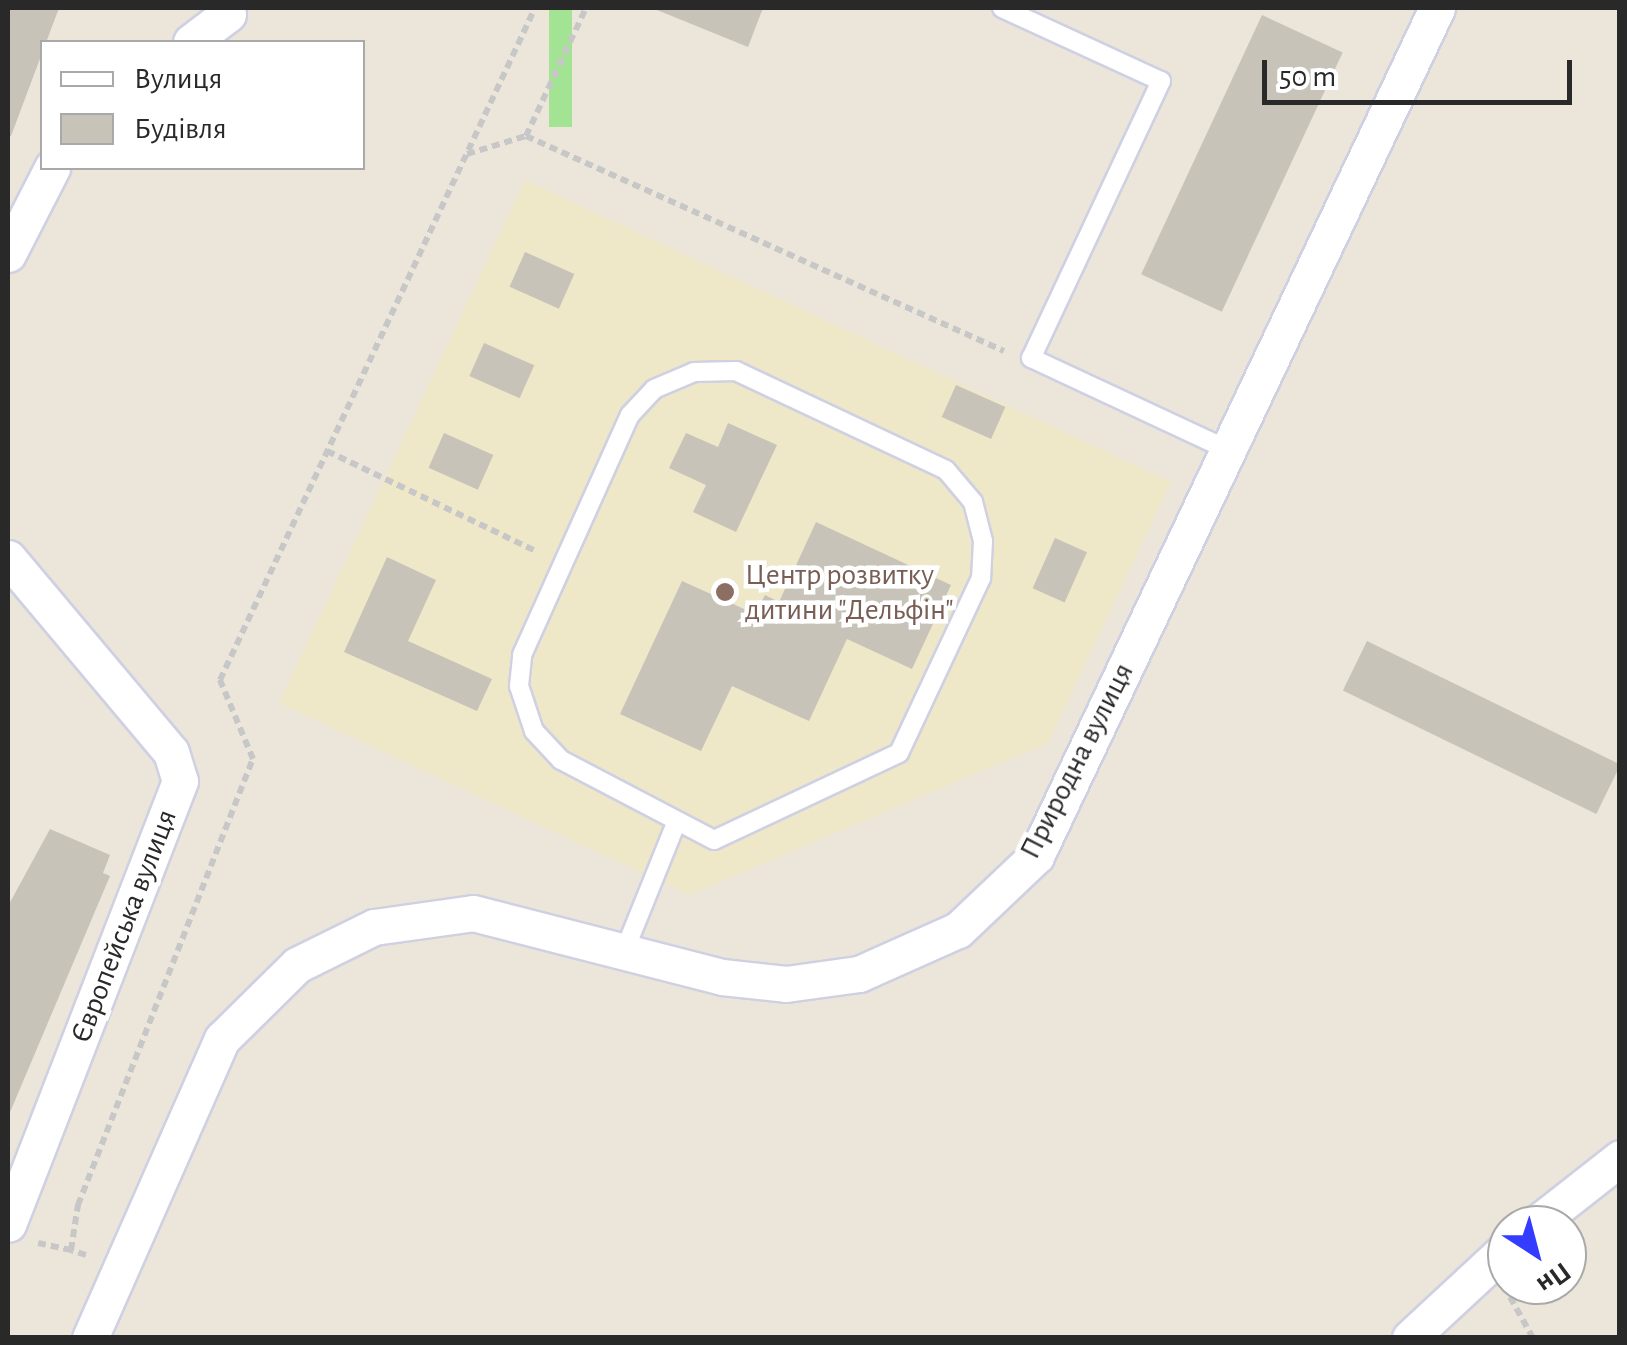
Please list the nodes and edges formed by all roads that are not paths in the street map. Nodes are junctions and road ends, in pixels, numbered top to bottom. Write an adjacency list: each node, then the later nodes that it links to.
1 (226, 8): 4 (street)
2 (1002, 8): 7 (lane)
3 (1436, 8): 7 (street, Природна вулиця)
4 (194, 40)
5 (51, 170): 6 (street)
6 (8, 254)
7 (1228, 450): 10 (street, Природна вулиця)
8 (8, 558): 13 (street, Європейська вулиця)
9 (677, 821): 9 (lane); 10 (lane)
10 (624, 952): 15 (street, Природна вулиця)
11 (1620, 1158): 12 (street)
12 (1561, 1205)
13 (8, 1224)
14 (1487, 1267): 16 (street)
15 (90, 1338)
16 (1410, 1338)

